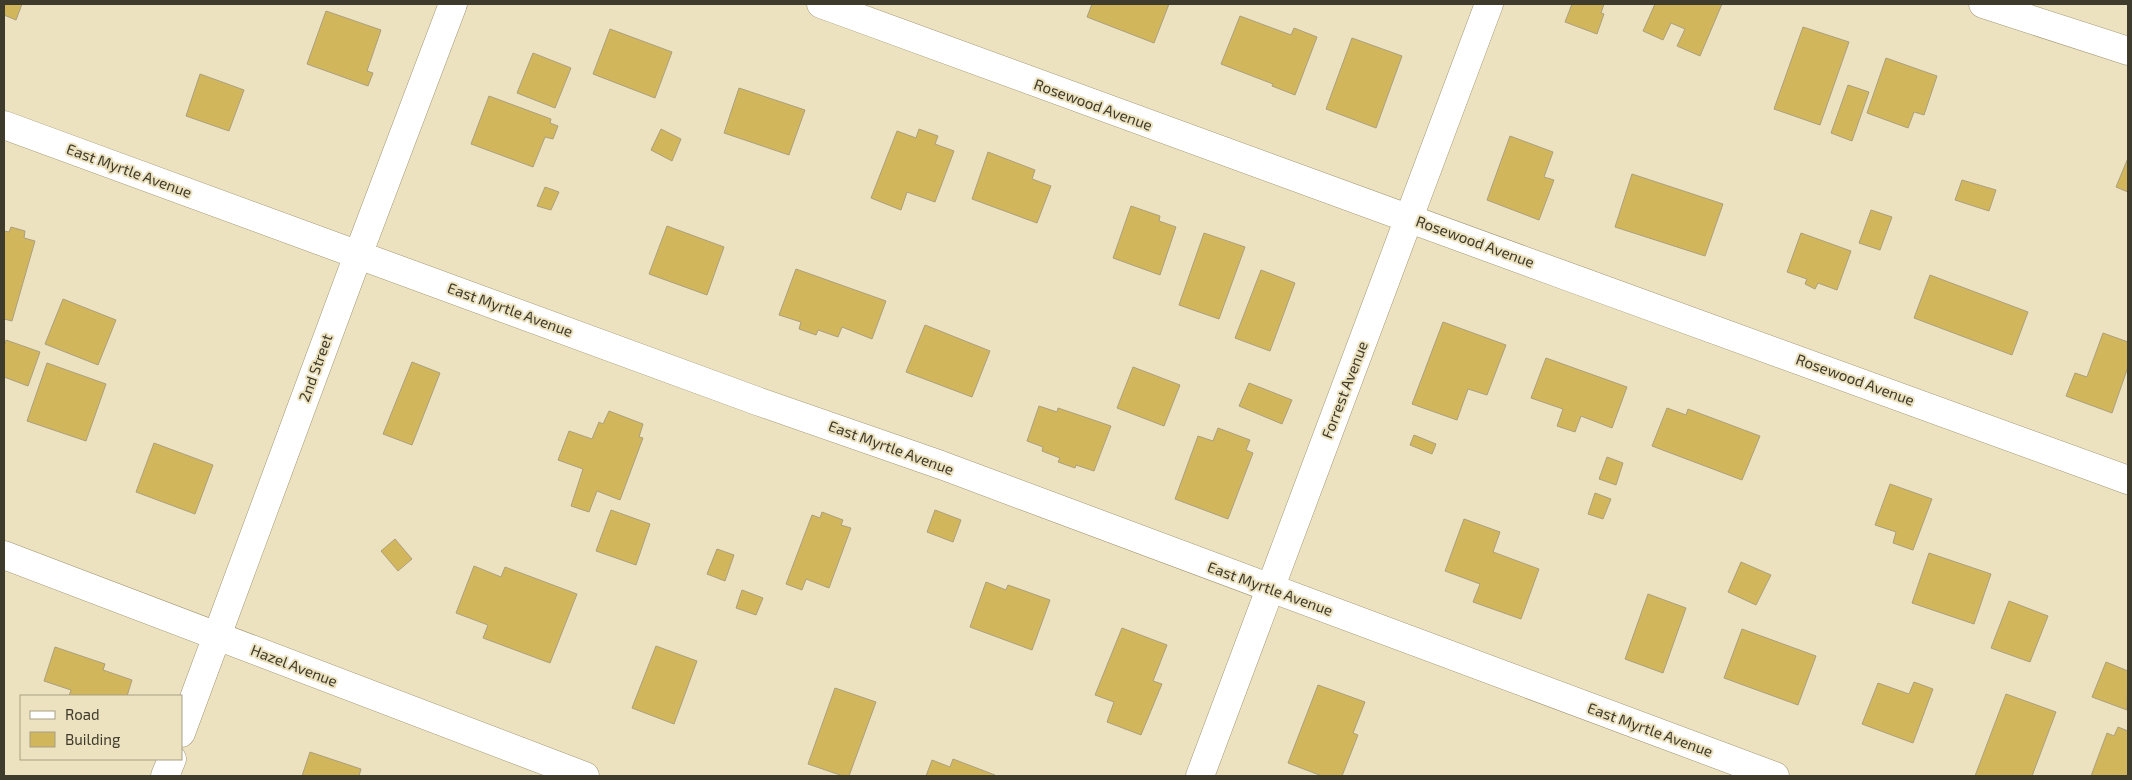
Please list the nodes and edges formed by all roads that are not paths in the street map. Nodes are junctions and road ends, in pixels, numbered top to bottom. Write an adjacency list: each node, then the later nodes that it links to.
1 (453, 4): 8 (street, 2nd Street)
2 (821, 4): 7 (street, Rosewood Avenue)
3 (1489, 4): 7 (street, Forrest Avenue)
4 (1983, 4): 5 (street)
5 (2128, 51)
6 (4, 125): 8 (street, East Myrtle Avenue)
7 (1409, 218): 9 (street, Rosewood Avenue); 11 (street, Forrest Avenue)
8 (358, 254): 11 (street, East Myrtle Avenue); 12 (street, 2nd Street)
9 (2128, 480)
10 (4, 556): 12 (street, Hazel Avenue)
11 (1270, 589): 17 (street, Forrest Avenue); 18 (street, East Myrtle Avenue)
12 (216, 636): 13 (street, 2nd Street); 16 (street, Hazel Avenue)
13 (182, 730)
14 (172, 760): 15 (street)
15 (165, 776)
16 (585, 776)
17 (1200, 776)
18 (1776, 776)

